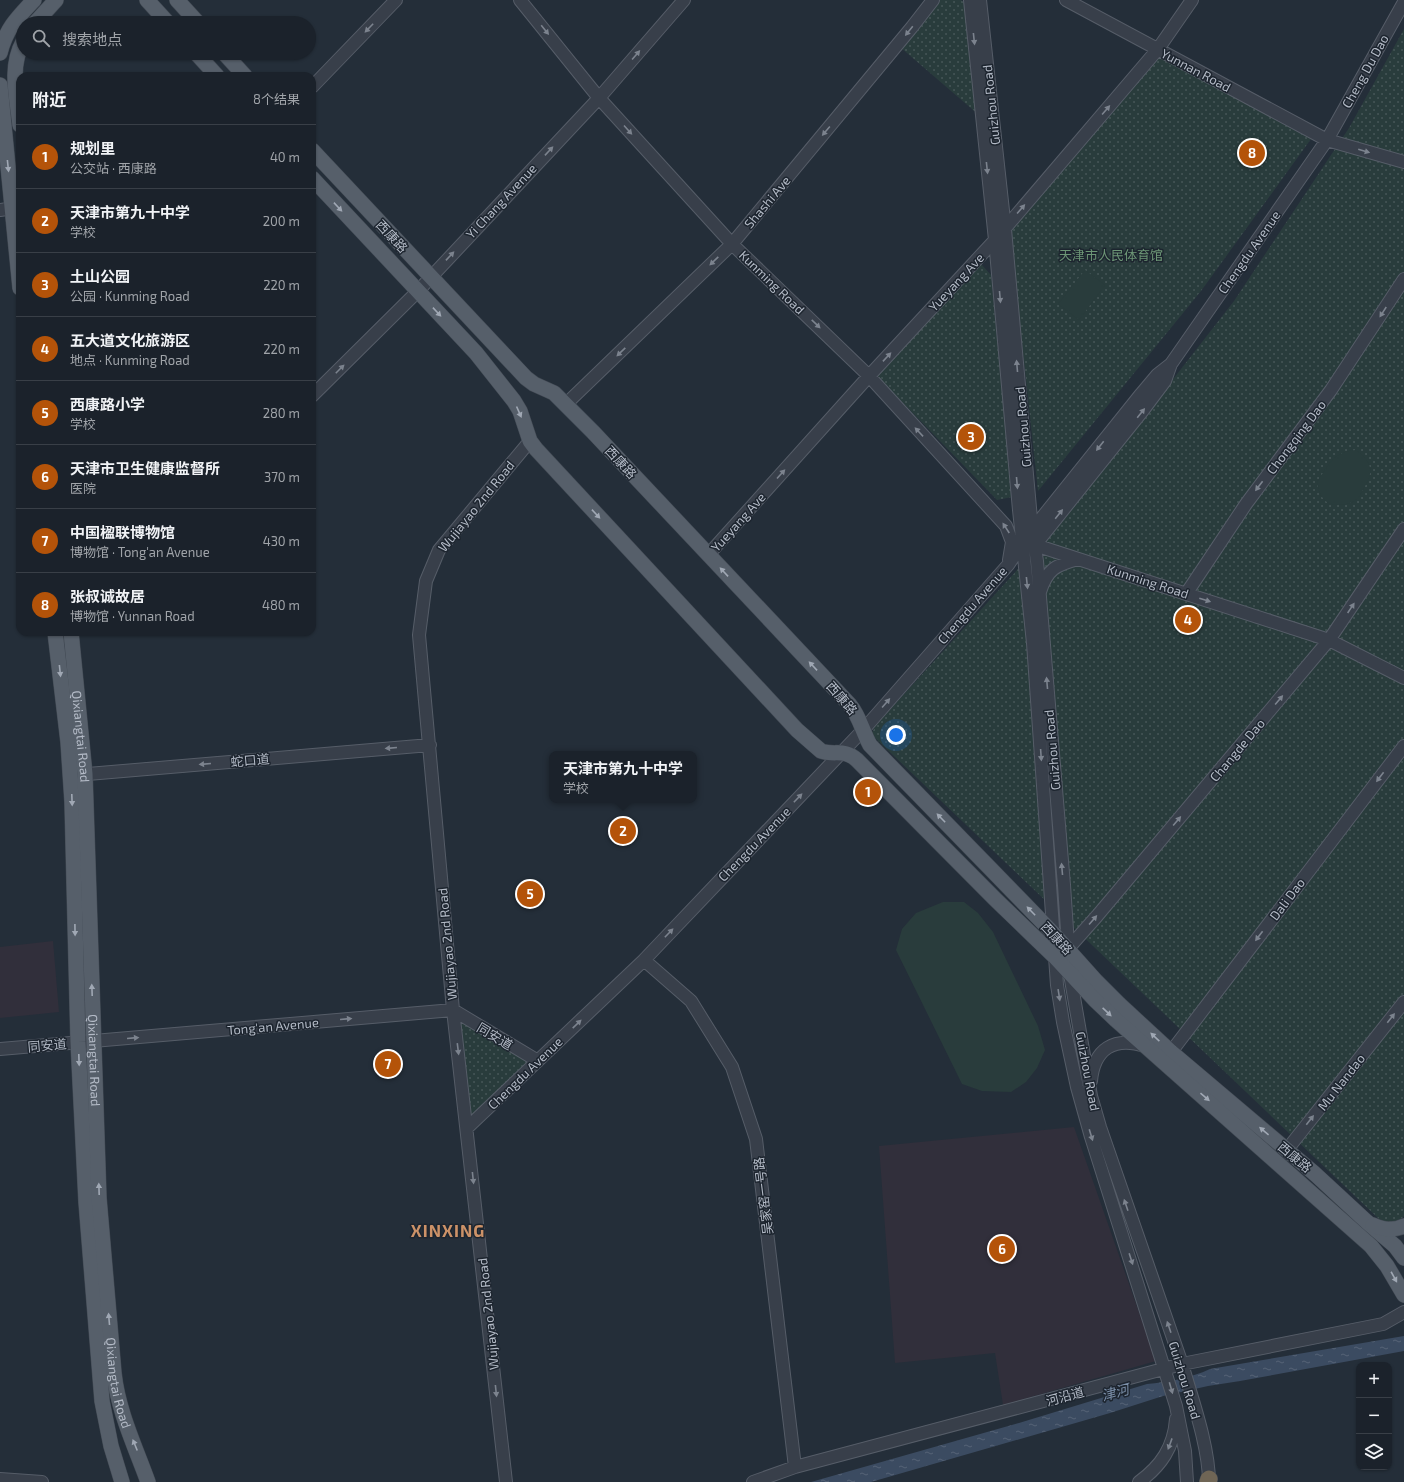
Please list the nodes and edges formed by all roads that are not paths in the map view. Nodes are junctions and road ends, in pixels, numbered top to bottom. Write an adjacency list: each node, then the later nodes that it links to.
1 (34, 0): 14 (main road)
2 (56, 0): 15 (main road)
3 (147, 0): 16 (main road)
4 (177, 0): 17 (main road)
5 (396, 0): 28 (street, one-way to 28)
6 (520, 0): 30 (street, Kunming Road, one-way to 30)
7 (684, 0): 30 (street, Yi Chang Avenue, one-way to 7)
8 (933, 0): 38 (street, Shashi Ave, one-way to 38)
9 (970, 0): 37 (street, Guizhou Road, one-way to 37)
10 (980, 0): 36 (street, Guizhou Road)
11 (1066, 0): 21 (street, Yunnan Road)
12 (1192, 0): 21 (street, Yueyang Ave)
13 (1404, 2): 31 (street, Cheng Du Dao)
14 (19, 16)
15 (41, 16)
16 (162, 16)
17 (192, 16)
18 (16, 20): 19 (main road)
19 (1, 43): 20 (street)
20 (16, 45)
21 (1158, 50): 31 (street, Yunnan Road); 36 (street, Yueyang Ave, one-way to 21)
22 (17, 60): 27 (main road)
23 (203, 60): 25 (main road)
24 (230, 60): 26 (main road)
25 (214, 72)
26 (241, 72)
27 (16, 79)
28 (316, 83)
29 (0, 85): 35 (main road, one-way to 35)
30 (599, 98): 38 (street, Kunming Road, one-way to 38); 40 (street, Yi Chang Avenue, one-way to 30)
31 (1327, 140): 33 (street, Yunnan Road, one-way to 33); 43 (street, Chengdu Avenue)
32 (316, 154): 40 (main road, 西康路)
33 (1404, 162)
34 (316, 182): 42 (main road, 西康路, one-way to 42)
35 (11, 208): 39 (main road)
36 (1004, 228): 37 (street, Yueyang Ave); 48 (street, Guizhou Road, one-way to 36)
37 (995, 240): 44 (street, Yueyang Ave, one-way to 37); 52 (street, Guizhou Road, one-way to 52)
38 (732, 244): 44 (street, Kunming Road, one-way to 44); 46 (street, Shashi Ave, one-way to 46)
39 (16, 252)
40 (430, 277): 42 (street, Yi Chang Avenue); 46 (main road, 西康路)
41 (1404, 279): 56 (street, Chongqing Dao, one-way to 56)
42 (418, 291): 45 (street, Yi Chang Avenue, one-way to 42); 47 (main road, 西康路, one-way to 47)
43 (1171, 364): 49 (street, Chengdu Avenue, one-way to 49); 52 (street, Chengdu Avenue, one-way to 43)
44 (869, 376): 53 (street, Yueyang Ave, one-way to 44); 55 (street, Kunming Road, one-way to 44)
45 (316, 392)
46 (566, 404): 53 (main road, 西康路)
47 (530, 441): 63 (street, Wujiayao 2nd Road); 65 (main road, 西康路, one-way to 65)
48 (1030, 496): 49 (street); 51 (street, Guizhou Road)
49 (1059, 497): 51 (street, Chengdu Avenue)
50 (1404, 529): 60 (street, Changde Dao, one-way to 50)
51 (1032, 530): 52 (street, Guizhou Road)
52 (1029, 544): 54 (street, Kunming Road); 55 (street, Chengdu Avenue); 57 (street, Guizhou Road); 67 (street, Guizhou Road, one-way to 67)
53 (708, 555): 62 (main road, 西康路, one-way to 53)
54 (1078, 559): 56 (street, Kunming Road); 57 (street)
55 (1008, 565): 62 (street, Chengdu Avenue, one-way to 55)
56 (1186, 594): 60 (street, Kunming Road, one-way to 60)
57 (1040, 595): 68 (street, Guizhou Road, one-way to 57)
58 (57, 636): 66 (main road, Qixiangtai Road, one-way to 66)
59 (70, 636): 66 (main road, Qixiangtai Road)
60 (1329, 640): 61 (street, Kunming Road); 68 (street, Changde Dao, one-way to 60)
61 (1404, 678)
62 (864, 729): 65 (street, Chengdu Avenue); 67 (main road, 西康路, one-way to 62)
63 (430, 745): 66 (street, 蛇口道, one-way to 66); 72 (street, Wujiayao 2nd Road)
64 (1404, 746): 77 (street, Dali Dao, one-way to 77)
65 (841, 752): 68 (main road, 西康路); 69 (street, Chengdu Avenue, one-way to 65)
66 (78, 775): 73 (main road, Qixiangtai Road, one-way to 66); 74 (main road, Qixiangtai Road, one-way to 74)
67 (1053, 933): 68 (main road, 西康路)
68 (1061, 953): 70 (main road, 西康路); 77 (main road, 西康路, one-way to 68); 88 (street, Guizhou Road, one-way to 88)
69 (644, 960): 78 (street, Chengdu Avenue, one-way to 69); 90 (street, 吴家窑一号路)
70 (1070, 974): 75 (main road, 西康路, one-way to 75); 79 (street, Guizhou Road)
71 (1404, 1002): 81 (street, Mu Nandao, one-way to 71)
72 (453, 1010): 73 (street, Tong'an Avenue, one-way to 72); 78 (street, 同安道); 80 (street, Wujiayao 2nd Road, one-way to 80)
73 (94, 1041): 74 (street, 同安道); 95 (main road, Qixiangtai Road, one-way to 73)
74 (78, 1042): 76 (street, 同安道); 94 (main road, Qixiangtai Road, one-way to 94)
75 (1147, 1046): 79 (street); 81 (main road, 西康路, one-way to 81)
76 (0, 1049)
77 (1171, 1052): 81 (main road, 西康路, one-way to 77)
78 (538, 1061): 80 (street, Chengdu Avenue)
79 (1091, 1096): 87 (street, Guizhou Road, one-way to 79)
80 (467, 1128): 96 (street, Wujiayao 2nd Road, one-way to 96)
81 (1282, 1156): 82 (main road, 西康路); 84 (main road, 西康路)
82 (1367, 1222): 83 (main road); 84 (main road, 西康路)
83 (1404, 1227): 84 (main road)
84 (1396, 1249): 85 (main road, one-way to 85)
85 (1404, 1295)
86 (1404, 1312): 87 (street, 河沿道)
87 (1182, 1364): 88 (street, 河沿道); 92 (street, Guizhou Road)
88 (1166, 1369): 89 (street, Guizhou Road, one-way to 89); 90 (street, 河沿道)
89 (1176, 1406): 98 (street, one-way to 98); 99 (street, Guizhou Road)
90 (795, 1468): 97 (street, 河沿道)
91 (0, 1479): 93 (street)
92 (1209, 1481)
93 (42, 1482)
94 (122, 1482)
95 (148, 1482)
96 (506, 1482)
97 (753, 1482)
98 (1139, 1482)
99 (1187, 1482)

